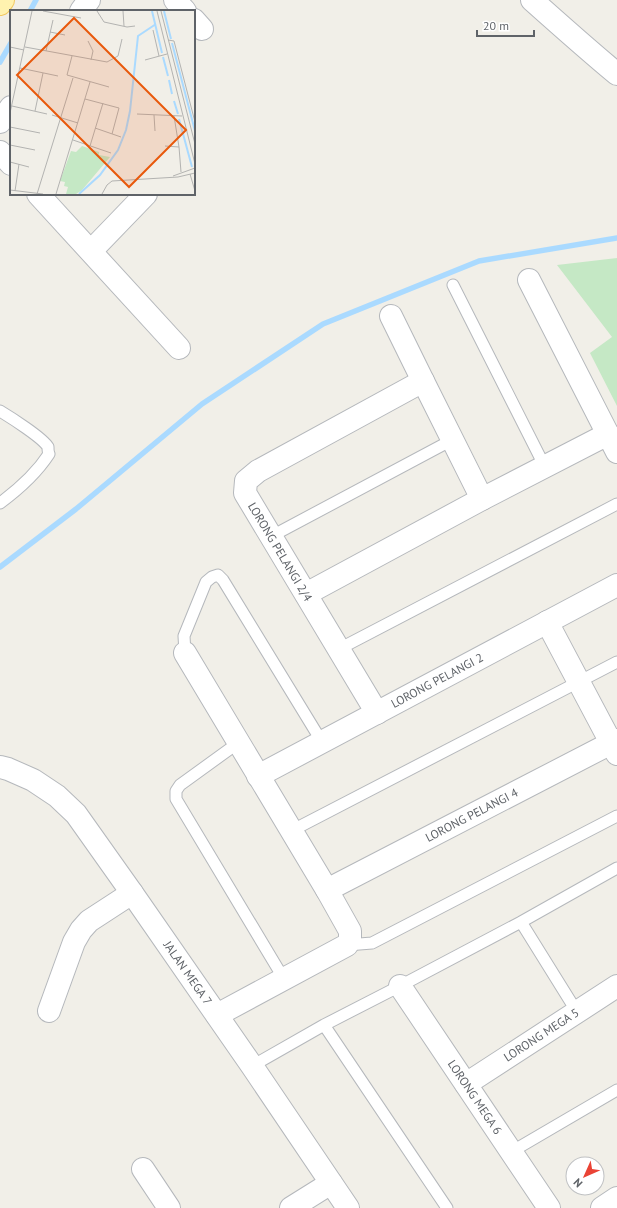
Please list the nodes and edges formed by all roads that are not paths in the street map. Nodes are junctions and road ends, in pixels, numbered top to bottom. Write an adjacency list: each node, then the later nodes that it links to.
1 (2, 0): 5 (main road)
2 (89, 0): 6 (street)
3 (175, 0): 7 (street)
4 (532, 0): 8 (street)
5 (0, 4)
6 (82, 10)
7 (184, 10)
8 (617, 74)
9 (10, 108): 10 (street)
10 (0, 122)
11 (0, 152): 12 (street)
12 (10, 163)
13 (39, 195): 15 (street)
14 (145, 195): 15 (street)
15 (91, 252): 19 (street)
16 (529, 280): 23 (street)
17 (453, 285): 24 (lane)
18 (391, 316): 20 (street)
19 (179, 348)
20 (423, 381): 22 (street); 28 (street, LORONG PELANGI 2/4)
21 (0, 411): 26 (lane)
22 (452, 440): 25 (street); 28 (lane)
23 (612, 443): 24 (street)
24 (545, 467): 25 (street)
25 (482, 499): 30 (street)
26 (0, 503)
27 (617, 504): 32 (lane)
28 (270, 537): 30 (street, LORONG PELANGI 2/4)
29 (617, 585): 31 (street, LORONG PELANGI 2)
30 (306, 594): 32 (street, LORONG PELANGI 2/4)
31 (548, 622): 35 (street); 36 (street, LORONG PELANGI 2)
32 (339, 648): 36 (street, LORONG PELANGI 2/4)
33 (185, 653): 37 (street); 38 (lane)
34 (617, 662): 35 (lane)
35 (579, 682): 39 (street); 43 (lane)
36 (377, 713): 38 (street, LORONG PELANGI 2)
37 (238, 742): 41 (street); 49 (lane)
38 (322, 742): 41 (street, LORONG PELANGI 2)
39 (615, 746): 45 (street, LORONG PELANGI 4)
40 (0, 767): 46 (street, JALAN MEGA 7)
41 (258, 776): 43 (street)
42 (617, 816): 48 (lane)
43 (291, 831): 45 (street)
44 (617, 868): 47 (lane)
45 (327, 890): 48 (street)
46 (132, 893): 52 (street); 54 (street, JALAN MEGA 7)
47 (521, 922): 50 (lane); 53 (lane)
48 (347, 945): 49 (street)
49 (284, 979): 54 (street)
50 (400, 986): 55 (lane); 57 (street, LORONG MEGA 6)
51 (617, 986): 53 (street, LORONG MEGA 5)
52 (49, 1011)
53 (577, 1012): 57 (street, LORONG MEGA 5)
54 (217, 1015): 56 (street, JALAN MEGA 7)
55 (324, 1025): 56 (lane); 66 (lane)
56 (252, 1066): 61 (street, JALAN MEGA 7)
57 (466, 1084): 59 (street, LORONG MEGA 6)
58 (617, 1090): 59 (lane)
59 (511, 1152): 67 (street, LORONG MEGA 6)
60 (144, 1169): 63 (street)
61 (331, 1183): 64 (street); 65 (street, JALAN MEGA 7)
62 (617, 1198): 68 (street)
63 (169, 1208)
64 (291, 1208)
65 (348, 1208)
66 (447, 1208)
67 (549, 1208)
68 (602, 1208)

